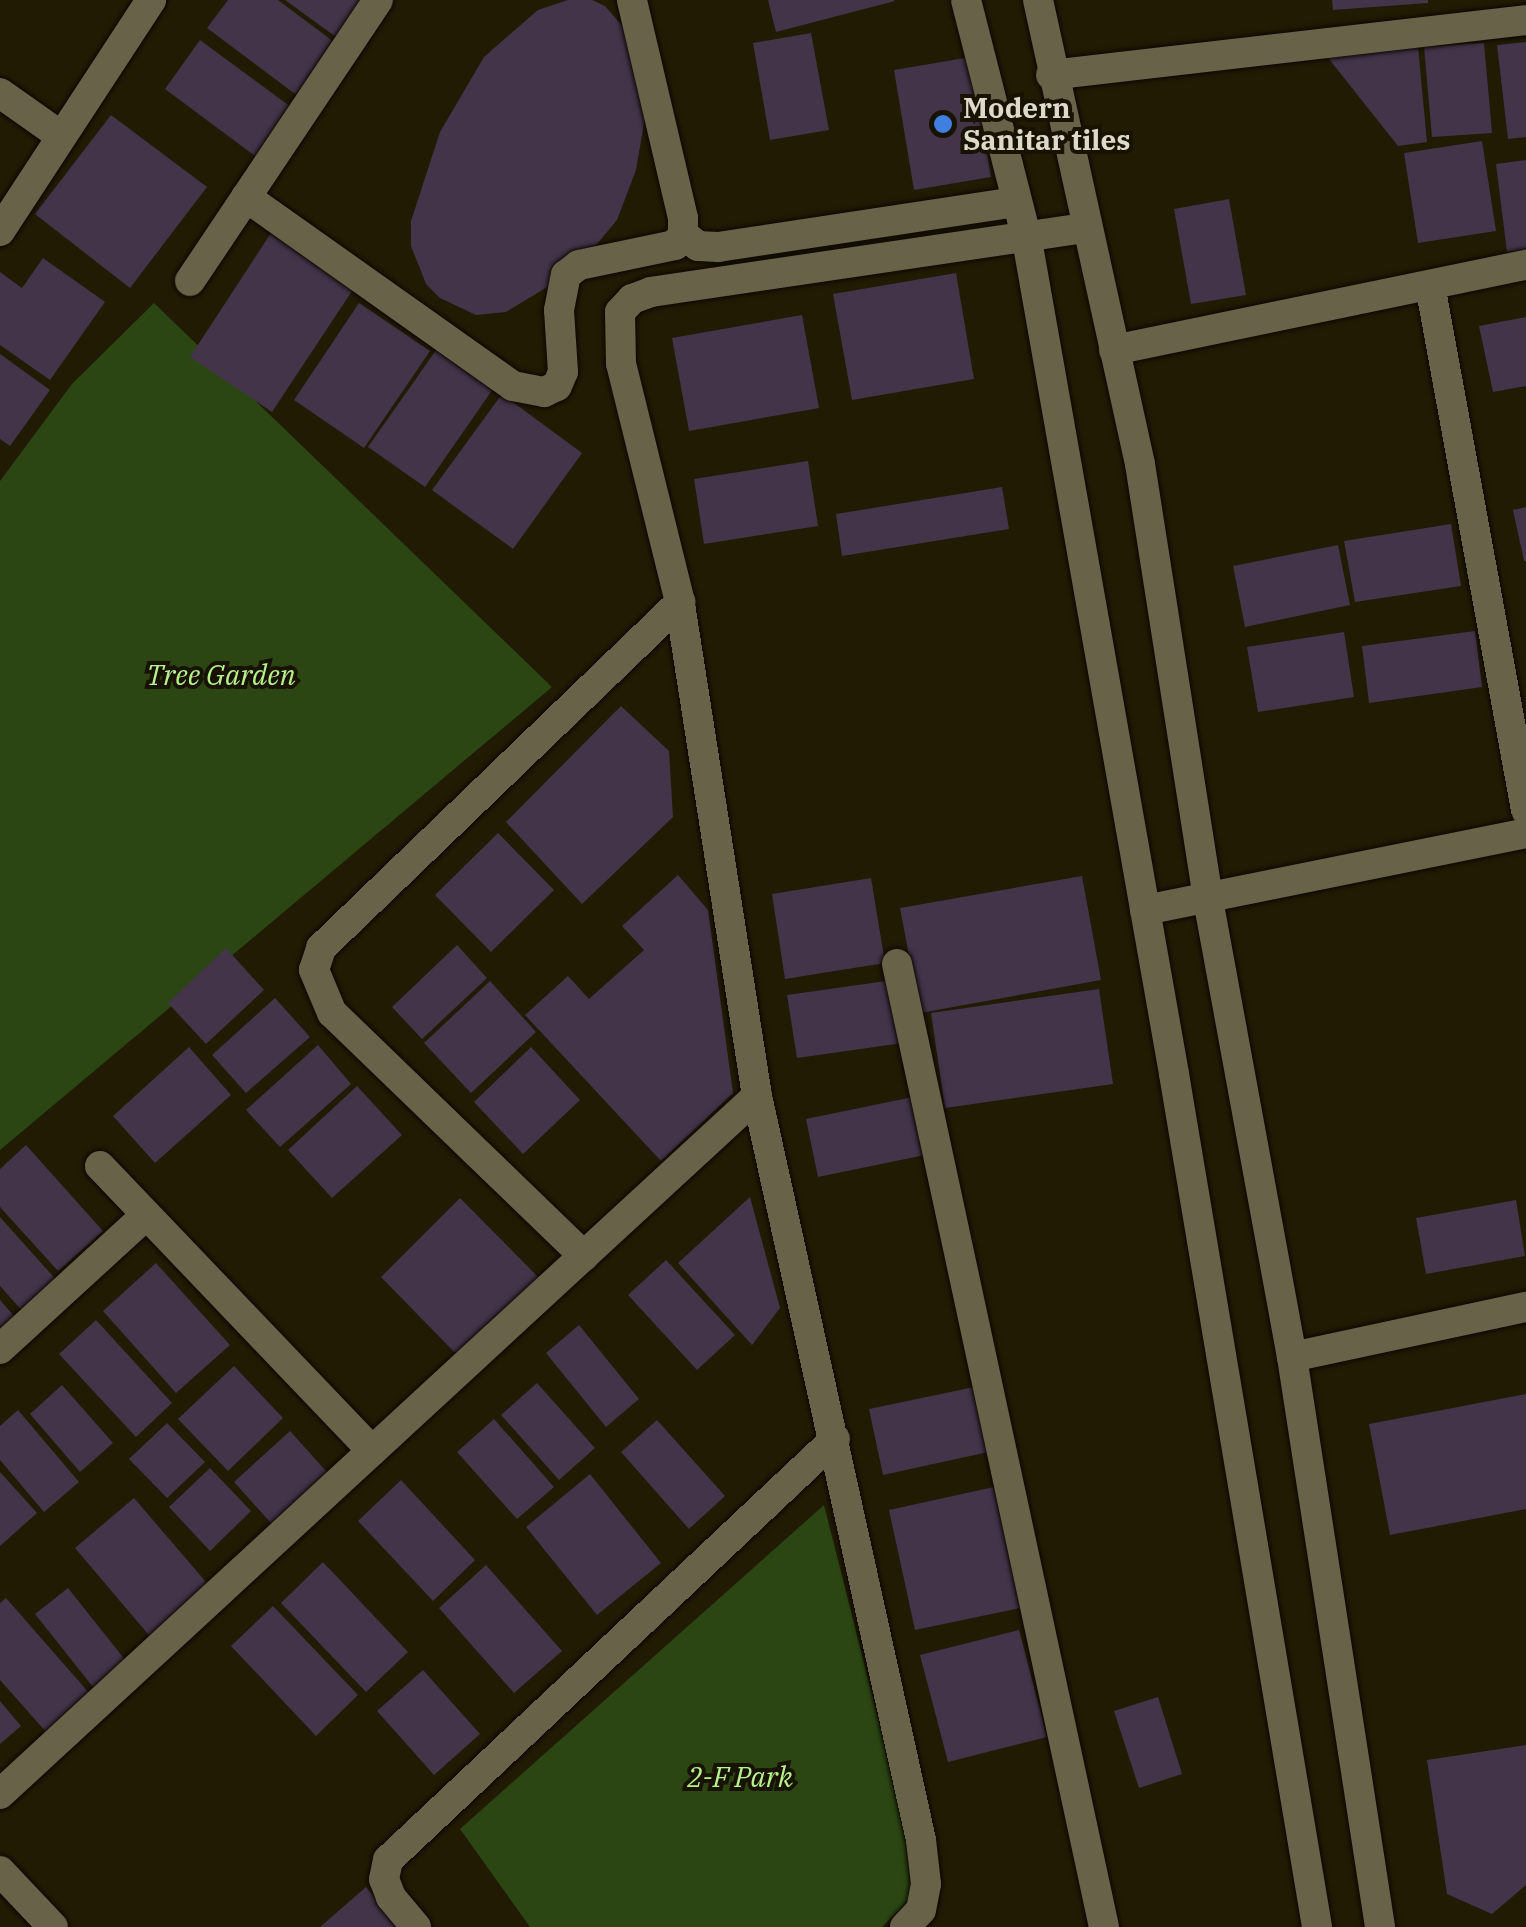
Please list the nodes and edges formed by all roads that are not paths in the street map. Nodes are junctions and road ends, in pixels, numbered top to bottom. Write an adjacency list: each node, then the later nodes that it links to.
1 (151, 0): 9 (street)
2 (378, 0): 10 (street)
3 (632, 0): 14 (street)
4 (966, 0): 11 (street)
5 (1038, 0): 7 (street)
6 (1526, 20): 7 (street)
7 (1051, 75): 12 (street)
8 (0, 93): 9 (street)
9 (60, 136): 13 (street)
10 (246, 198): 14 (street); 17 (street)
11 (1018, 202): 14 (street); 15 (street)
12 (1087, 228): 15 (street); 19 (street)
13 (0, 231)
14 (683, 234)
15 (1027, 240): 20 (street); 25 (street)
16 (1526, 265): 18 (street)
17 (190, 281)
18 (1430, 285): 19 (street); 21 (street)
19 (1114, 350): 24 (street)
20 (680, 602): 27 (street); 30 (street)
21 (1515, 675): 22 (street)
22 (1526, 810)
23 (1526, 833): 24 (street)
24 (1206, 894): 25 (street); 33 (street)
25 (1145, 910): 42 (street)
26 (897, 964): 41 (street)
27 (758, 1096): 30 (street); 34 (street)
28 (100, 1166): 29 (street)
29 (146, 1216): 32 (street); 35 (street)
30 (584, 1256): 35 (street)
31 (1526, 1307): 33 (street)
32 (0, 1349)
33 (1292, 1357): 43 (street)
34 (835, 1439): 39 (street); 40 (street)
35 (372, 1451): 36 (street)
36 (0, 1794)
37 (0, 1871): 38 (street)
38 (53, 1927)
39 (416, 1927)
40 (906, 1927)
41 (1104, 1927)
42 (1317, 1927)
43 (1380, 1927)

